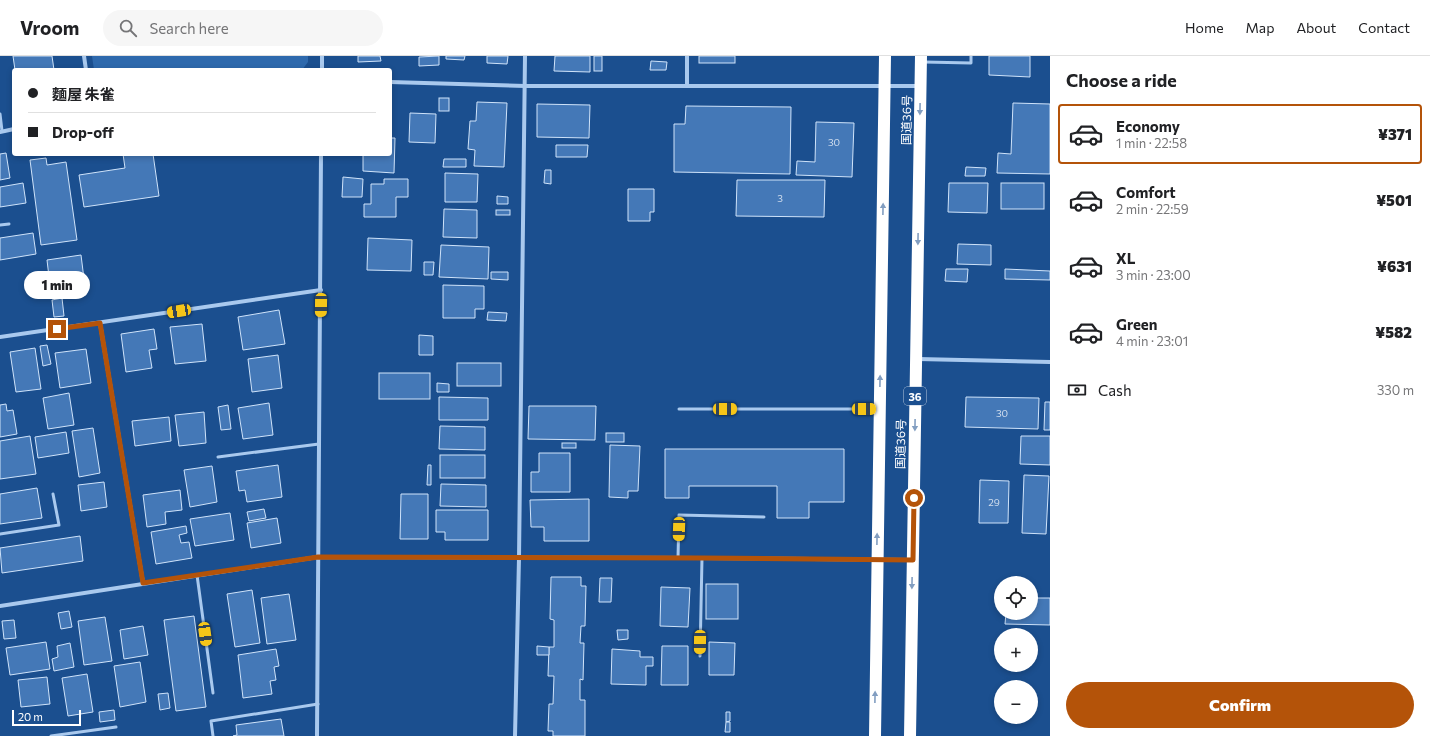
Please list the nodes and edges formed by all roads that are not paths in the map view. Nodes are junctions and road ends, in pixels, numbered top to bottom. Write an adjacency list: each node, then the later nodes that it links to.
1 (84, 56): 8 (street)
2 (322, 56): 9 (street)
3 (525, 56): 11 (street)
4 (687, 56): 12 (street)
5 (885, 56): 13 (highway, 国道36号)
6 (971, 56): 7 (lane)
7 (921, 59): 14 (highway, 国道36号 / 36)
8 (86, 68)
9 (322, 68)
10 (392, 82): 11 (street)
11 (525, 86): 12 (street); 34 (street)
12 (687, 86): 13 (street)
13 (885, 86): 14 (street); 27 (highway, 国道36号, one-way to 13)
14 (920, 86): 24 (highway, 国道36号 / 36, one-way to 24)
15 (0, 114): 17 (lane)
16 (12, 129): 17 (street)
17 (1, 131)
18 (321, 156): 21 (street)
19 (9, 224): 20 (lane)
20 (0, 225)
21 (321, 290): 22 (street); 28 (street)
22 (100, 323): 23 (street); 40 (street)
23 (0, 337)
24 (916, 359): 25 (street); 38 (highway, 国道36号 / 36, one-way to 38)
25 (1050, 362)
26 (679, 409): 27 (lane)
27 (880, 409): 37 (highway, 国道36号, one-way to 27)
28 (319, 444): 29 (lane); 33 (street)
29 (218, 457)
30 (53, 494): 32 (lane)
31 (764, 517): 35 (lane)
32 (0, 534)
33 (318, 557): 34 (street); 39 (street); 44 (street)
34 (519, 558): 35 (street); 49 (street)
35 (678, 558): 36 (street)
36 (702, 558): 37 (street); 42 (lane)
37 (877, 559): 38 (street); 50 (highway, 国道36号, one-way to 37)
38 (913, 560): 51 (highway, 国道36号 / 36, one-way to 51)
39 (197, 575): 40 (street); 43 (lane)
40 (143, 583): 41 (street)
41 (0, 606)
42 (700, 656)
43 (213, 693)
44 (318, 704): 47 (lane); 48 (street)
45 (116, 727): 46 (lane)
46 (51, 736)
47 (213, 736)
48 (317, 736)
49 (515, 736)
50 (874, 736)
51 (910, 736)

